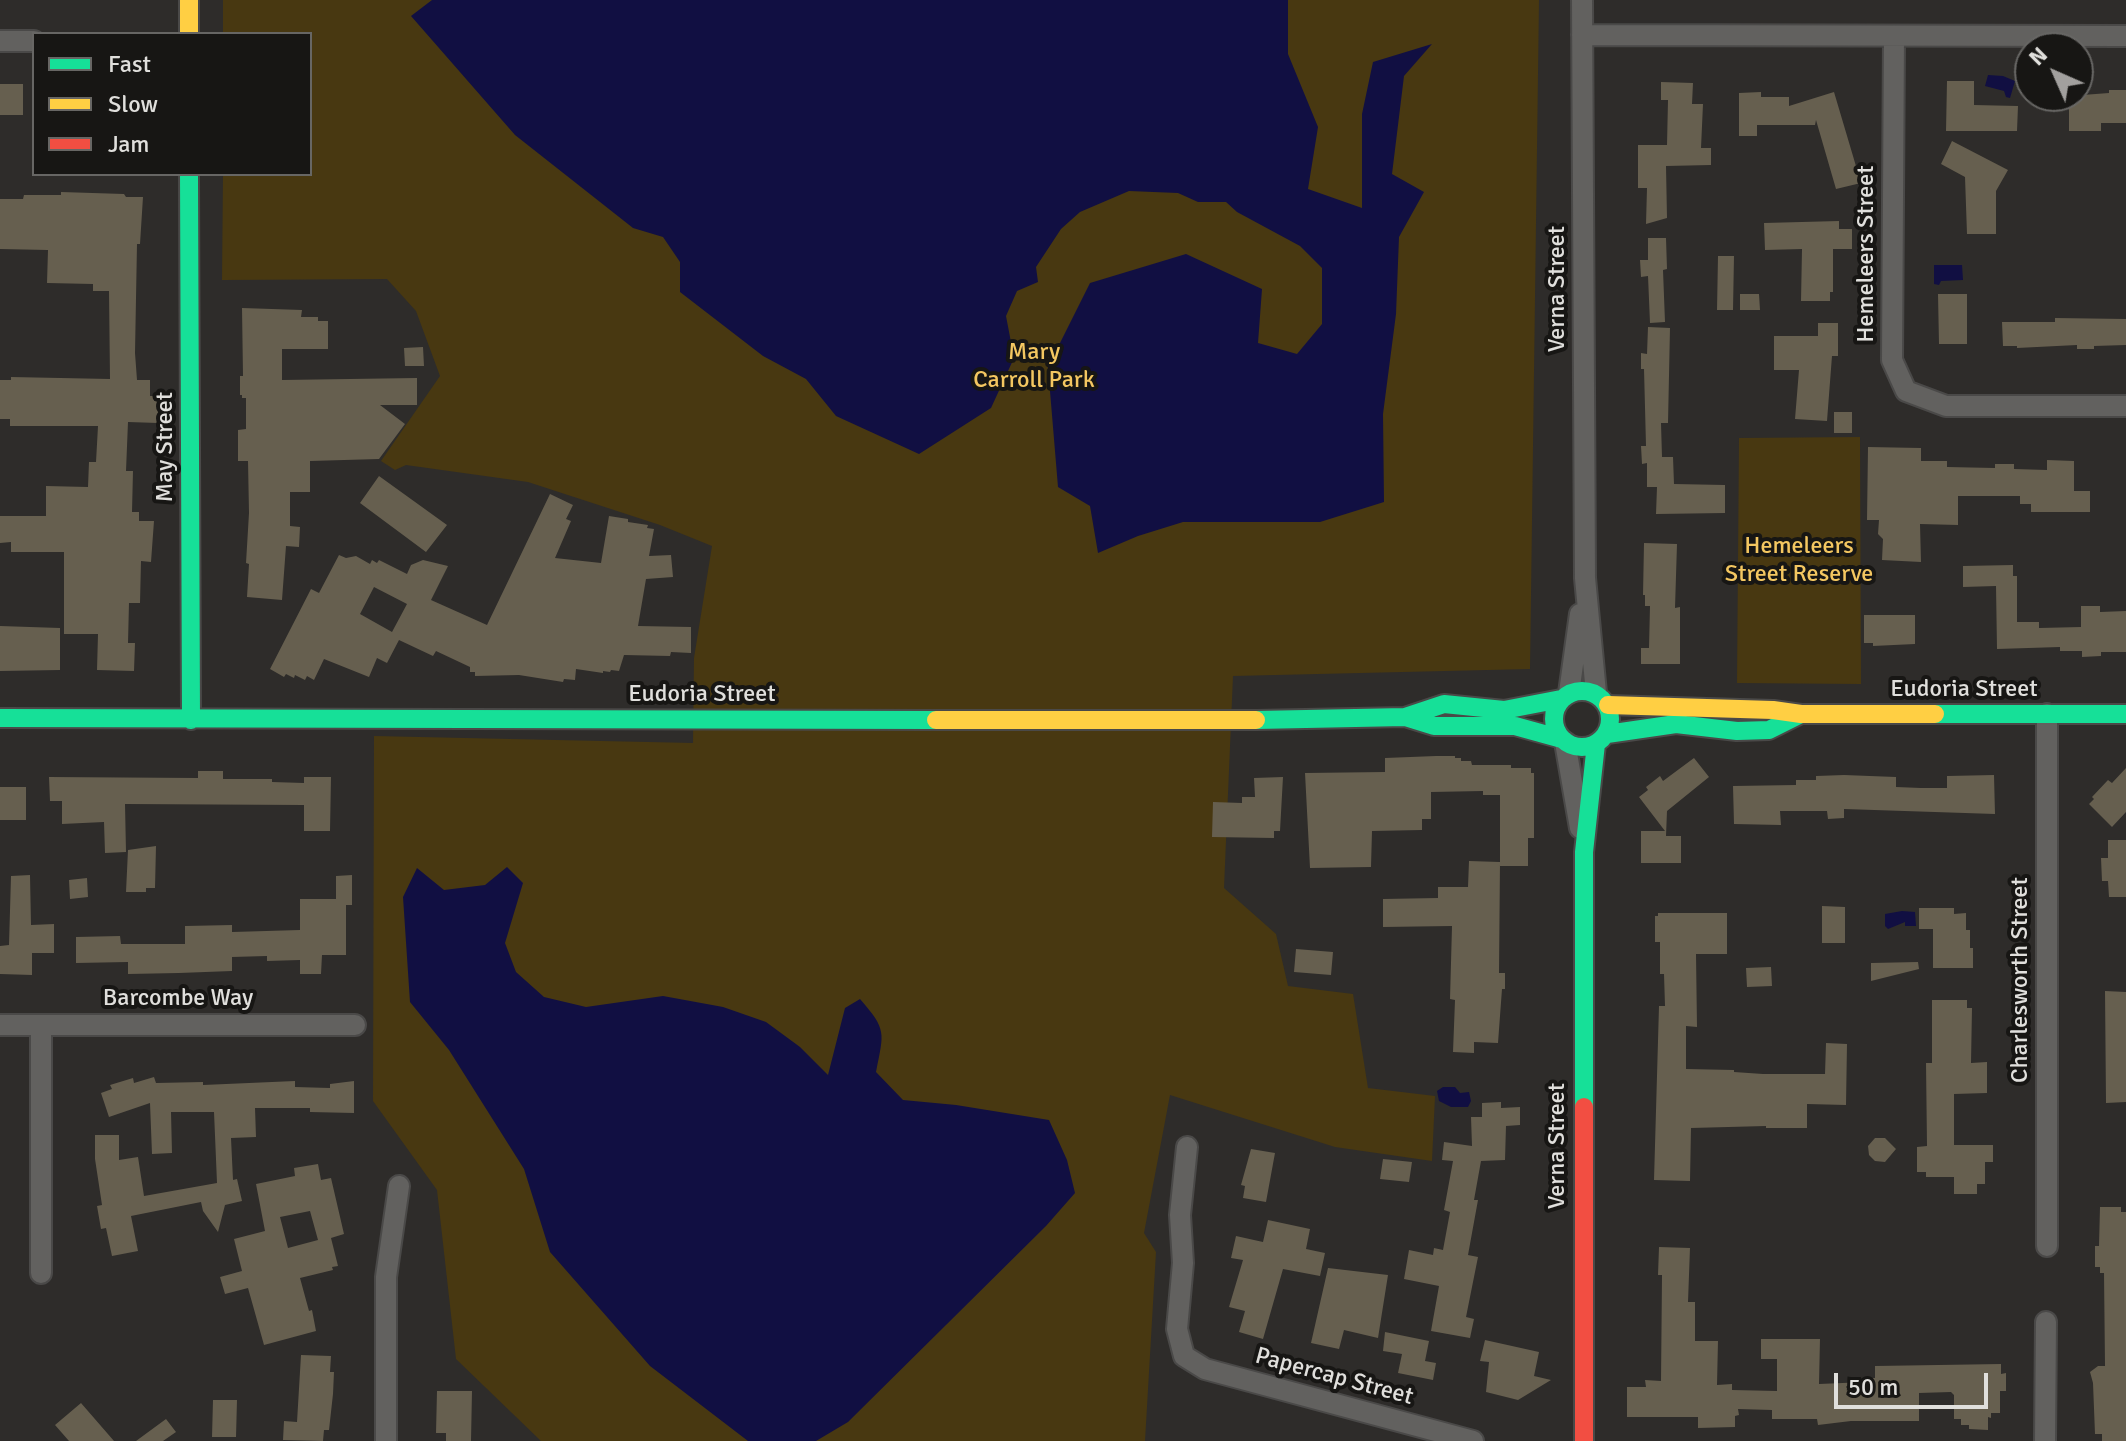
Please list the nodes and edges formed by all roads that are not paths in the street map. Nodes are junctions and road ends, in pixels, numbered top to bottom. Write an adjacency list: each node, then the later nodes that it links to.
1 (189, 0): 3 (street)
2 (1582, 0): 4 (street, Verna Street)
3 (189, 32)
4 (1582, 35): 5 (street); 11 (street, Verna Street)
5 (1894, 36): 6 (street); 10 (street, Hemeleers Street)
6 (2126, 36)
7 (0, 41): 8 (street)
8 (32, 41)
9 (189, 176): 19 (street, May Street)
10 (2126, 406)
11 (1585, 578): 12 (street, Verna Street); 13 (street, Verna Street)
12 (1565, 696): 13 (street); 17 (street, Eudoria Street); 21 (street)
13 (1602, 699): 14 (street, Eudoria Street); 20 (street)
14 (1801, 714): 15 (street, Eudoria Street); 20 (street, Eudoria Street)
15 (2047, 714): 16 (street, Eudoria Street); 28 (street, Charlesworth Street)
16 (2126, 714)
17 (1405, 717): 19 (street, Eudoria Street); 21 (street, Eudoria Street)
18 (0, 718): 19 (street, Eudoria Street)
19 (191, 720)
20 (1601, 739): 21 (street); 22 (street, Verna Street)
21 (1563, 740): 22 (street, Verna Street)
22 (1584, 852): 33 (street, Verna Street)
23 (0, 1025): 24 (street, Barcombe Way)
24 (41, 1025): 25 (street, Barcombe Way); 29 (street)
25 (355, 1025)
26 (1187, 1147): 32 (street, Papercap Street)
27 (399, 1186): 31 (street)
28 (2047, 1246)
29 (41, 1273)
30 (2046, 1322): 34 (street)
31 (386, 1441)
32 (1473, 1441)
33 (1584, 1441)
34 (2045, 1441)

